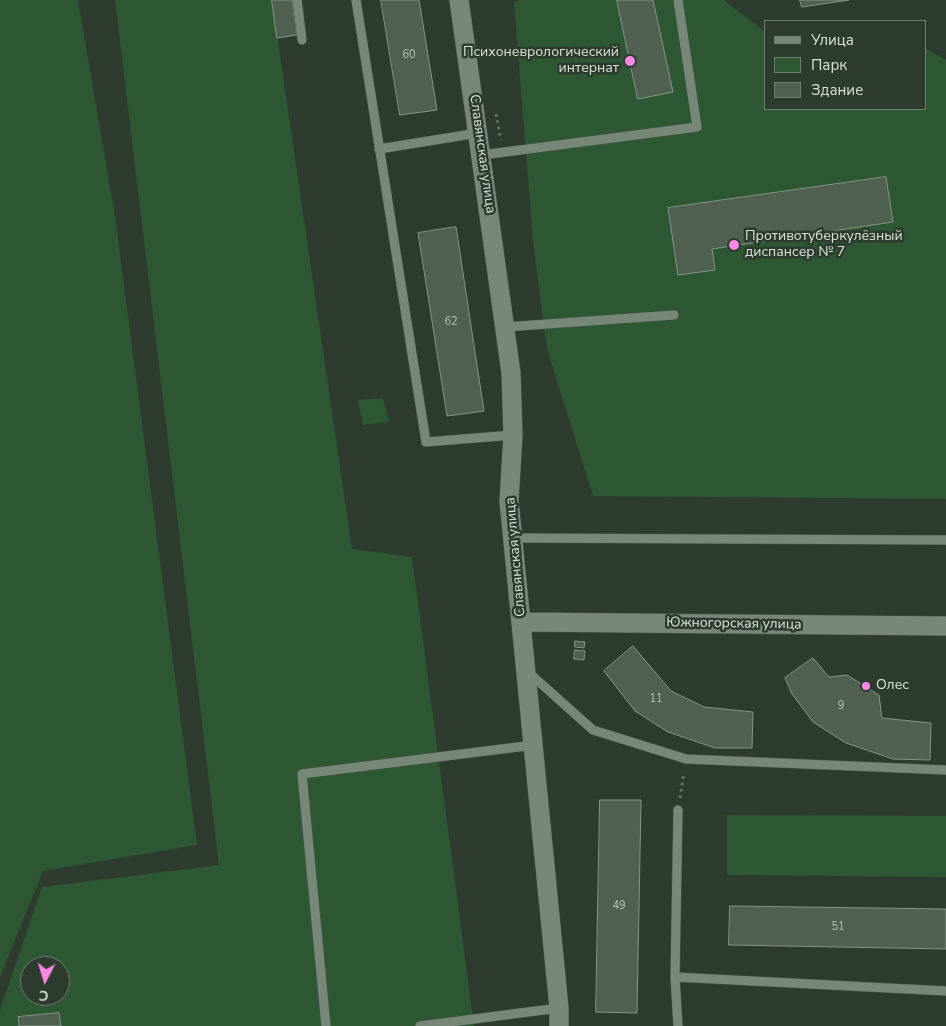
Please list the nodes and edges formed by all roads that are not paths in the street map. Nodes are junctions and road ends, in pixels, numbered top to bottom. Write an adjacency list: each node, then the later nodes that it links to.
1 (297, 0): 5 (lane)
2 (356, 0): 7 (lane)
3 (459, 0): 6 (street, Славянская улица)
4 (678, 0): 8 (lane)
5 (302, 40)
6 (479, 133): 7 (lane); 8 (street, Славянская улица)
7 (379, 149): 11 (lane)
8 (482, 155): 10 (street, Славянская улица)
9 (674, 315): 10 (lane)
10 (505, 327): 11 (street, Славянская улица)
11 (513, 435): 12 (street, Славянская улица)
12 (514, 538): 13 (lane); 14 (street, Славянская улица)
13 (946, 540)
14 (522, 622): 15 (street, Южногорская улица); 16 (street, Славянская улица)
15 (946, 626)
16 (528, 672): 17 (street, Славянская улица); 18 (lane)
17 (534, 745): 22 (street, Славянская улица); 23 (lane)
18 (946, 770)
19 (678, 810): 20 (lane)
20 (675, 977): 21 (lane); 25 (lane)
21 (946, 991)
22 (559, 1017): 24 (lane)
23 (326, 1026)
24 (420, 1026)
25 (678, 1026)

